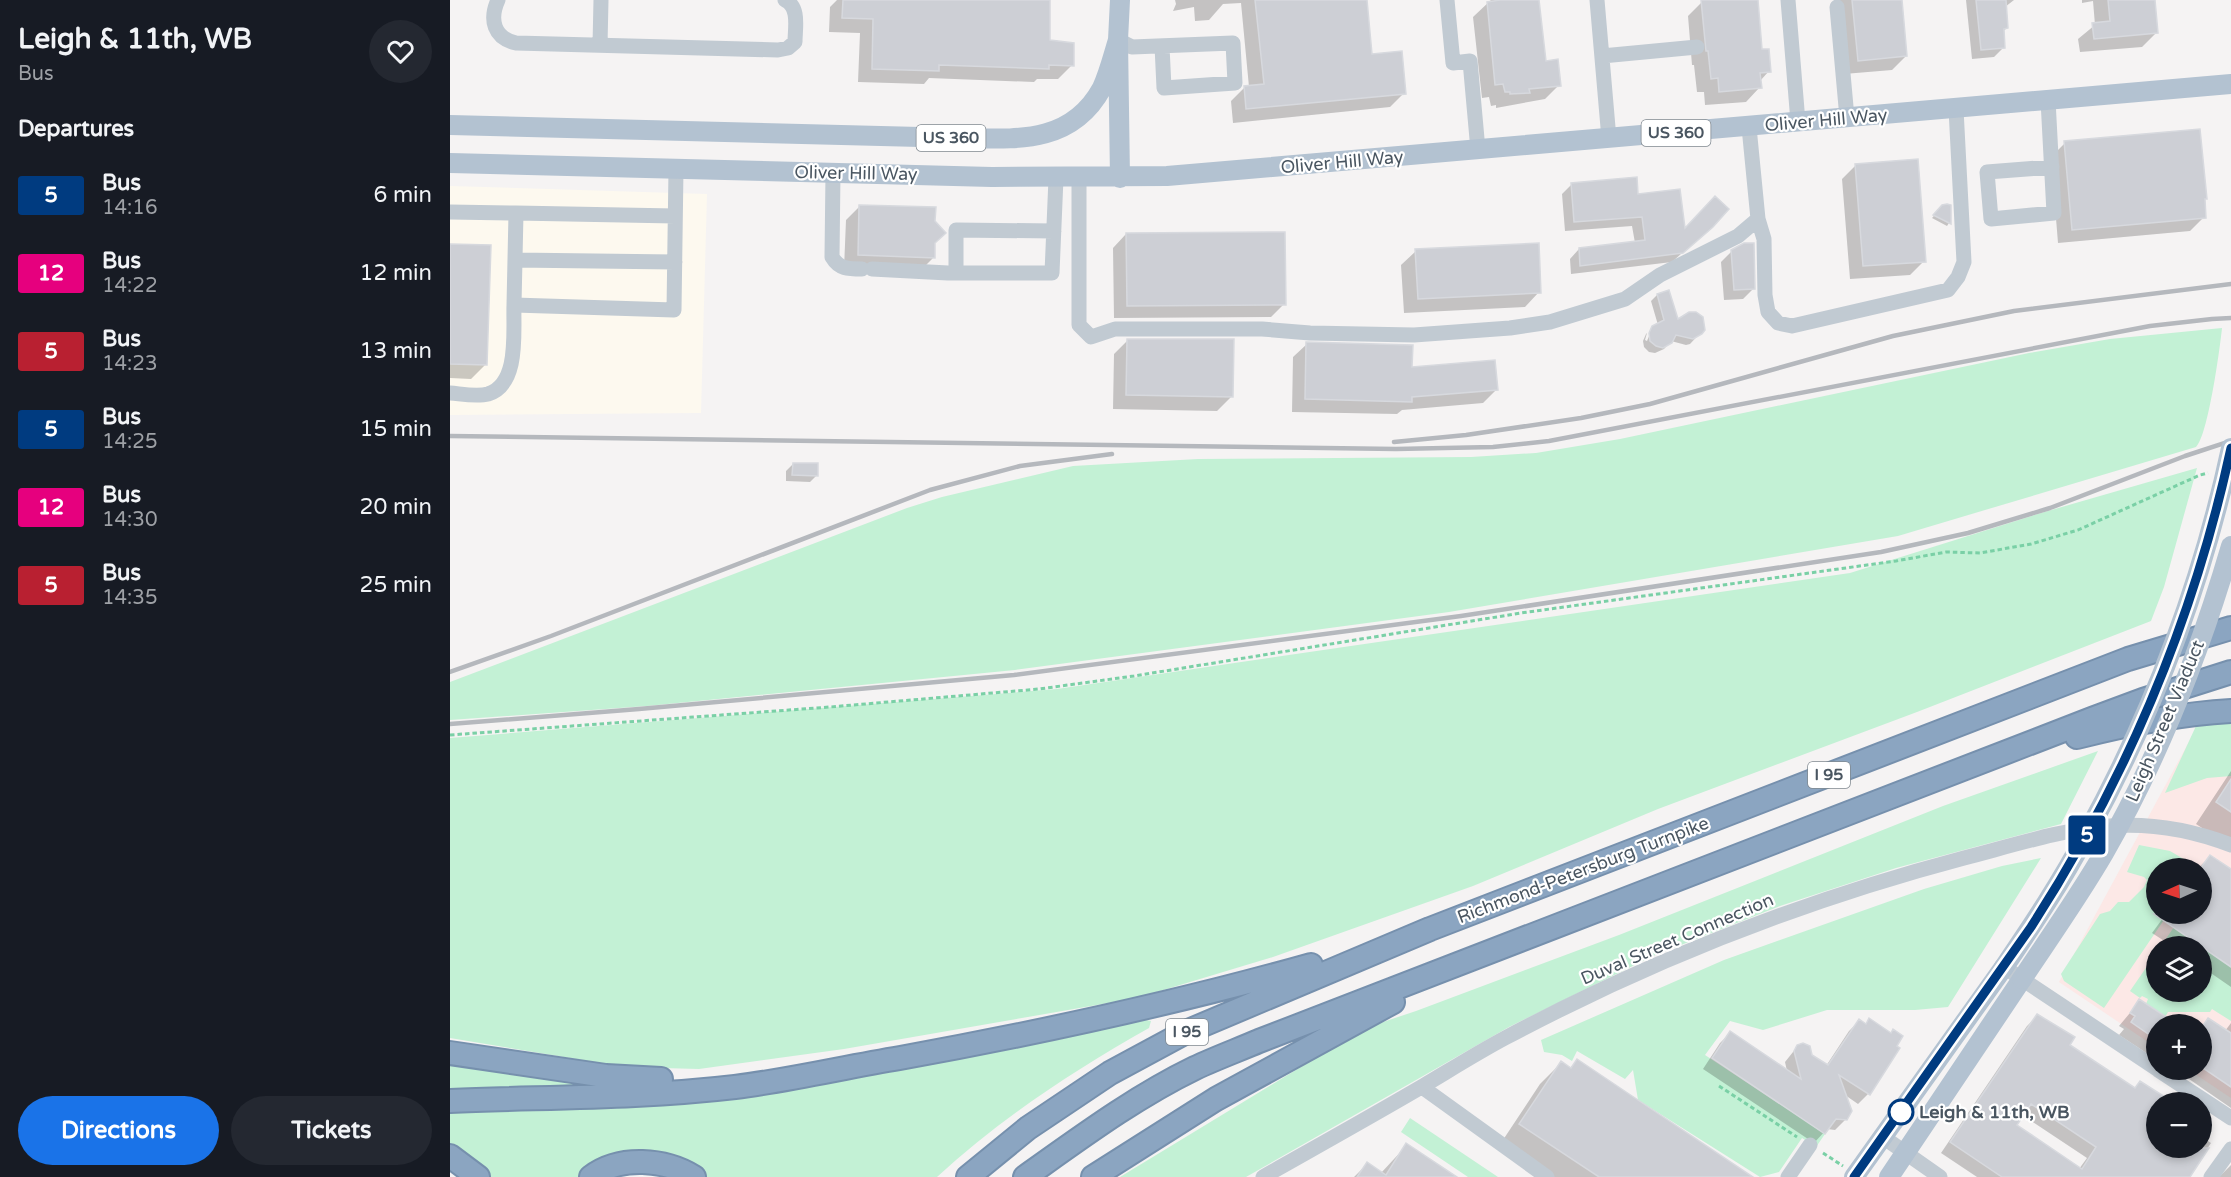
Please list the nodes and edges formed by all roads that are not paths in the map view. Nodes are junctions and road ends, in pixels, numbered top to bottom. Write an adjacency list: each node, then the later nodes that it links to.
1 (498, 0): 10 (street)
2 (601, 0): 10 (street)
3 (785, 0): 10 (street)
4 (1120, 0): 9 (main road, US 360)
5 (1447, 0): 22 (street)
6 (1597, 0): 13 (street)
7 (1788, 0): 18 (street)
8 (1837, 7): 17 (street)
9 (1118, 40): 11 (street); 19 (main road, Oliver Hill Way / US 360); 29 (main road)
10 (600, 45)
11 (1162, 46): 11 (street)
12 (1697, 47): 13 (street)
13 (1602, 56): 21 (street)
14 (2231, 84): 15 (main road, Oliver Hill Way / US 360)
15 (2048, 100): 16 (main road, Oliver Hill Way / US 360); 24 (street)
16 (1956, 109): 17 (main road, Oliver Hill Way / US 360); 33 (street)
17 (1847, 118): 18 (main road, Oliver Hill Way / US 360)
18 (1798, 122): 20 (main road, Oliver Hill Way / US 360)
19 (450, 125)
20 (1749, 127): 21 (main road, Oliver Hill Way / US 360); 33 (street)
21 (1609, 139): 22 (main road, Oliver Hill Way / US 360)
22 (1478, 150): 29 (main road, Oliver Hill Way / US 360)
23 (450, 163): 25 (main road, Oliver Hill Way / US 360)
24 (2052, 167): 24 (street)
25 (676, 169): 26 (main road, Oliver Hill Way / US 360); 32 (street)
26 (833, 173): 27 (main road, Oliver Hill Way / US 360); 37 (street)
27 (1056, 178): 28 (main road, Oliver Hill Way / US 360); 34 (street)
28 (1079, 178): 29 (main road, Oliver Hill Way / US 360); 33 (street)
29 (1120, 178)
30 (450, 212): 31 (street)
31 (516, 213): 32 (street); 35 (street)
32 (675, 216): 36 (street)
33 (1758, 219)
34 (1054, 231): 37 (street); 37 (street)
35 (515, 260): 36 (street); 38 (street)
36 (675, 262): 38 (street)
37 (956, 273)
38 (514, 304): 39 (street)
39 (450, 393)
40 (2231, 448): 49 (main road, Leigh Street Viaduct, bridge)
41 (2231, 546): 50 (main road, Leigh Street Viaduct, bridge)
42 (2231, 628): 47 (highway, Richmond-Petersburg Turnpike / I 95)
43 (2231, 672): 45 (highway, I 95)
44 (2231, 711): 45 (highway)
45 (1977, 765): 48 (highway, I 95)
46 (2231, 845): 55 (street, Duval Street Connection)
47 (1430, 929): 53 (highway); 67 (highway, Richmond-Petersburg Turnpike / I 95)
48 (1457, 965): 68 (highway, I 95); 69 (highway)
49 (2004, 967): 50 (street); 58 (main road, Leigh Street Viaduct)
50 (2022, 979): 52 (street); 61 (main road, Leigh Street Viaduct)
51 (450, 1053): 53 (highway)
52 (2146, 1061)
53 (785, 1079): 56 (highway)
54 (2174, 1080): 57 (street)
55 (1422, 1087): 70 (street, Duval Street Connection); 71 (street)
56 (450, 1101)
57 (2231, 1118)
58 (1883, 1137): 61 (street); 63 (main road, Leigh Street Viaduct)
59 (1810, 1145): 72 (street)
60 (2231, 1149): 75 (street)
61 (1905, 1153): 73 (main road, Leigh Street Viaduct); 74 (street)
62 (450, 1156): 64 (highway)
63 (1849, 1172)
64 (478, 1177)
65 (591, 1177): 66 (highway)
66 (694, 1177)
67 (968, 1177)
68 (1025, 1177)
69 (1093, 1177)
70 (1263, 1177)
71 (1547, 1177)
72 (1788, 1177)
73 (1889, 1177)
74 (1940, 1177)
75 (2211, 1177)

